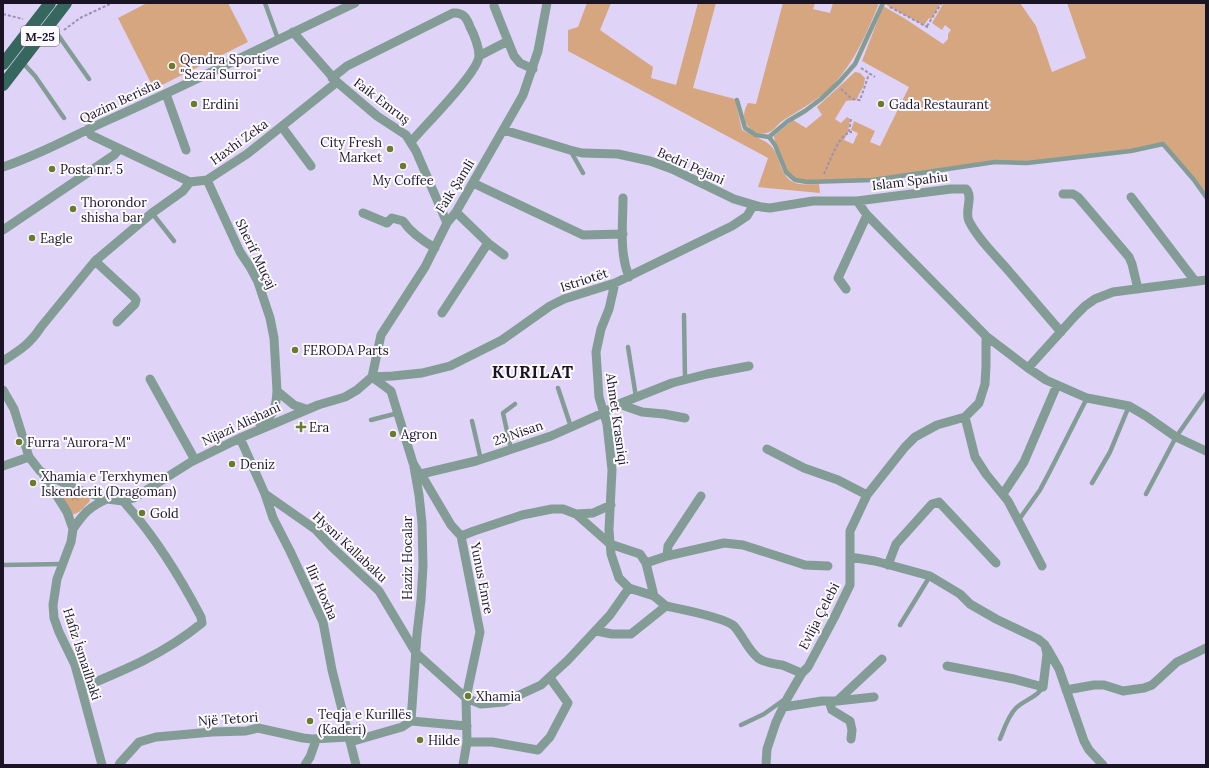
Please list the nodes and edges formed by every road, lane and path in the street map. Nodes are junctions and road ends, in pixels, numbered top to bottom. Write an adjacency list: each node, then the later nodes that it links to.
1 (50, 3): 11 (main road, M-25)
2 (66, 3): 12 (main road, M-25)
3 (112, 3): 14 (path)
4 (265, 3): 15 (lane)
5 (355, 3): 13 (street, Qazim Berisha)
6 (547, 3): 21 (street, Faik Şamli)
7 (883, 3): 8 (path); 19 (lane)
8 (941, 3)
9 (494, 6): 16 (street)
10 (3, 14): 11 (path)
11 (36, 22): 18 (main road, M-25)
12 (50, 23): 14 (lane); 20 (main road, M-25)
13 (293, 32): 15 (street, Qazim Berisha); 25 (street, Faik Emruş)
14 (58, 34): 24 (lane)
15 (278, 39): 28 (street, Qazim Berisha)
16 (508, 41): 17 (street); 21 (street)
17 (479, 56): 25 (street, Haxhi Zeka); 38 (street)
18 (3, 64)
19 (855, 64): 22 (path); 27 (lane)
20 (18, 65): 26 (main road, M-25); 30 (lane)
21 (533, 69): 34 (street, Faik Şamli)
22 (869, 74): 23 (path); 27 (path)
23 (875, 77)
24 (89, 79)
25 (334, 80): 32 (street, Haxhi Zeka); 38 (street, Faik Emruş)
26 (3, 85)
27 (836, 85): 37 (lane)
28 (166, 94): 33 (street, Qazim Berisha); 40 (street)
29 (737, 100): 37 (lane)
30 (64, 118)
31 (851, 119): 35 (path)
32 (282, 127): 42 (street); 45 (street, Haxhi Zeka)
33 (88, 129): 39 (street); 43 (street, Qazim Berisha)
34 (504, 130): 41 (street, Bedri Pejani); 48 (street, Faik Şamli)
35 (849, 132): 36 (path); 47 (path)
36 (852, 132)
37 (769, 137): 47 (lane)
38 (411, 142): 59 (street, Faik Emruş)
39 (119, 148): 46 (street); 60 (street)
40 (186, 150)
41 (570, 150): 44 (lane); 54 (street, Bedri Pejani)
42 (311, 166)
43 (3, 167)
44 (583, 173)
45 (207, 180): 46 (street, Haxhi Zeka); 88 (street, Sherif Muçaj)
46 (190, 182): 56 (street)
47 (819, 182): 51 (lane)
48 (473, 183): 55 (street, Faik Şamli); 61 (street)
49 (1063, 194): 72 (street)
50 (1131, 197): 69 (street)
51 (1206, 197)
52 (623, 198): 61 (street)
53 (857, 201): 54 (street, Islam Spahiu); 58 (street); 76 (street, Islam Spahiu)
54 (753, 206): 67 (street, Istriotët)
55 (456, 212): 59 (street, Faik Şamli); 63 (street)
56 (152, 213): 62 (lane); 66 (street)
57 (362, 213): 64 (street)
58 (867, 215): 71 (street); 77 (street)
59 (447, 223): 64 (street, Faik Şamli)
60 (3, 230)
61 (623, 234): 67 (street)
62 (174, 241)
63 (488, 243): 65 (street); 73 (street)
64 (435, 248): 82 (street, Faik Şamli)
65 (504, 255)
66 (95, 261): 75 (street); 79 (street)
67 (629, 277): 70 (street, Istriotët)
68 (1206, 280): 69 (street)
69 (1195, 281): 72 (street)
70 (615, 283): 82 (street, Istriotët); 97 (street, Ahmet Krasniqi)
71 (846, 289)
72 (1138, 289): 76 (street)
73 (442, 314)
74 (684, 315): 84 (lane)
75 (117, 322)
76 (1061, 332): 81 (street)
77 (986, 336): 81 (street); 98 (street, Evlija Çelebi)
78 (628, 347): 90 (lane)
79 (3, 362)
80 (749, 366): 84 (street, 23 Nisan)
81 (1028, 368): 85 (street)
82 (372, 377): 95 (street, Nijazi Alishani); 96 (street, Yunus Emre)
83 (150, 379): 110 (street)
84 (685, 379): 90 (street, 23 Nisan)
85 (1057, 385): 91 (street); 118 (street)
86 (558, 388): 102 (lane)
87 (3, 390): 109 (street, Nijazi Alishani)
88 (277, 391): 95 (street); 103 (street, Sherif Muçaj)
89 (1206, 394): 104 (lane)
90 (636, 397): 93 (street, 23 Nisan)
91 (1087, 398): 94 (street); 126 (lane)
92 (515, 404): 106 (lane)
93 (619, 404): 97 (street, 23 Nisan); 99 (street)
94 (1129, 406): 104 (street); 116 (lane)
95 (306, 409): 103 (street, Nijazi Alishani)
96 (398, 412): 100 (lane); 112 (street, Yunus Emre)
97 (603, 413): 102 (street, 23 Nisan); 124 (street, Ahmet Krasniqi)
98 (965, 417): 118 (street); 120 (street, Evlija Çelebi)
99 (685, 418)
100 (371, 420)
101 (472, 421): 111 (lane)
102 (571, 427): 106 (street, 23 Nisan)
103 (255, 432): 105 (street, Nijazi Alishani)
104 (1176, 437): 108 (street); 119 (lane)
105 (240, 438): 110 (street, Nijazi Alishani); 117 (street, Ilir Hoxha)
106 (511, 449): 111 (street, 23 Nisan)
107 (767, 449): 120 (street)
108 (1206, 451)
109 (29, 457): 113 (street); 114 (street, Nijazi Alishani)
110 (195, 460): 123 (street, Nijazi Alishani)
111 (481, 460): 115 (street, 23 Nisan)
112 (413, 463): 115 (street, Yunus Emre); 147 (street, Haziz Hocalar)
113 (3, 466)
114 (40, 471): 122 (street, Nijazi Alishani); 127 (street)
115 (421, 474): 128 (street, Yunus Emre)
116 (1092, 483)
117 (265, 494): 147 (street, Hysni Kallabaku); 164 (street, Ilir Hoxha)
118 (1003, 494): 126 (street)
119 (1146, 494)
120 (867, 495): 131 (street, Evlija Çelebi)
121 (701, 496): 130 (street)
122 (107, 499): 123 (street, Nijazi Alishani); 127 (street, Hafiz İsmai̇lhaki)
123 (123, 501): 153 (street)
124 (611, 505): 125 (street); 129 (street, Ahmet Krasniqi)
125 (576, 514): 128 (street); 129 (street)
126 (1018, 520): 138 (street)
127 (73, 529): 134 (street, Hafiz İsmai̇lhaki)
128 (461, 536): 157 (street, Yunus Emre)
129 (610, 544): 132 (street); 140 (street, Ahmet Krasniqi)
130 (667, 556): 132 (street); 137 (street)
131 (850, 557): 136 (street); 150 (street, Evlija Çelebi)
132 (646, 563): 141 (street)
133 (996, 563): 136 (street)
134 (63, 564): 135 (lane); 153 (street, Hafiz İsmai̇lhaki)
135 (3, 565)
136 (888, 565): 139 (street)
137 (828, 566)
138 (1042, 566)
139 (930, 576): 143 (lane); 145 (street)
140 (629, 588): 141 (street); 144 (street)
141 (654, 596): 142 (street)
142 (666, 606): 144 (street); 150 (street)
143 (900, 625)
144 (596, 631): 151 (street)
145 (1046, 645): 152 (street); 154 (street)
146 (1206, 648): 154 (street)
147 (416, 653): 157 (street); 160 (street, Haziz Hocalar)
148 (882, 659): 158 (street)
149 (947, 666): 152 (street)
150 (802, 673): 155 (street, Evlija Çelebi)
151 (550, 678): 157 (street); 167 (street)
152 (1044, 687): 166 (lane)
153 (80, 688): 168 (street, Hafiz İsmai̇lhaki)
154 (1066, 690): 174 (street)
155 (788, 697): 159 (street, Evlija Çelebi); 161 (lane, Evlija Çelebi)
156 (874, 697): 158 (street)
157 (466, 698): 162 (street, Yunus Emre)
158 (833, 701): 159 (street); 165 (street)
159 (784, 707): 173 (street, Evlija Çelebi)
160 (411, 721): 162 (street); 164 (street, Një Tetori)
161 (741, 725)
162 (467, 726): 167 (street, Yunus Emre)
163 (312, 739): 164 (street, Një Tetori); 169 (street, Një Tetori); 170 (street)
164 (350, 739): 171 (street, Ilir Hoxha)
165 (851, 739)
166 (1000, 739)
167 (466, 742): 172 (street, Yunus Emre)
168 (102, 765)
169 (119, 765)
170 (305, 765)
171 (356, 765)
172 (463, 765)
173 (766, 765)
174 (1103, 765)

